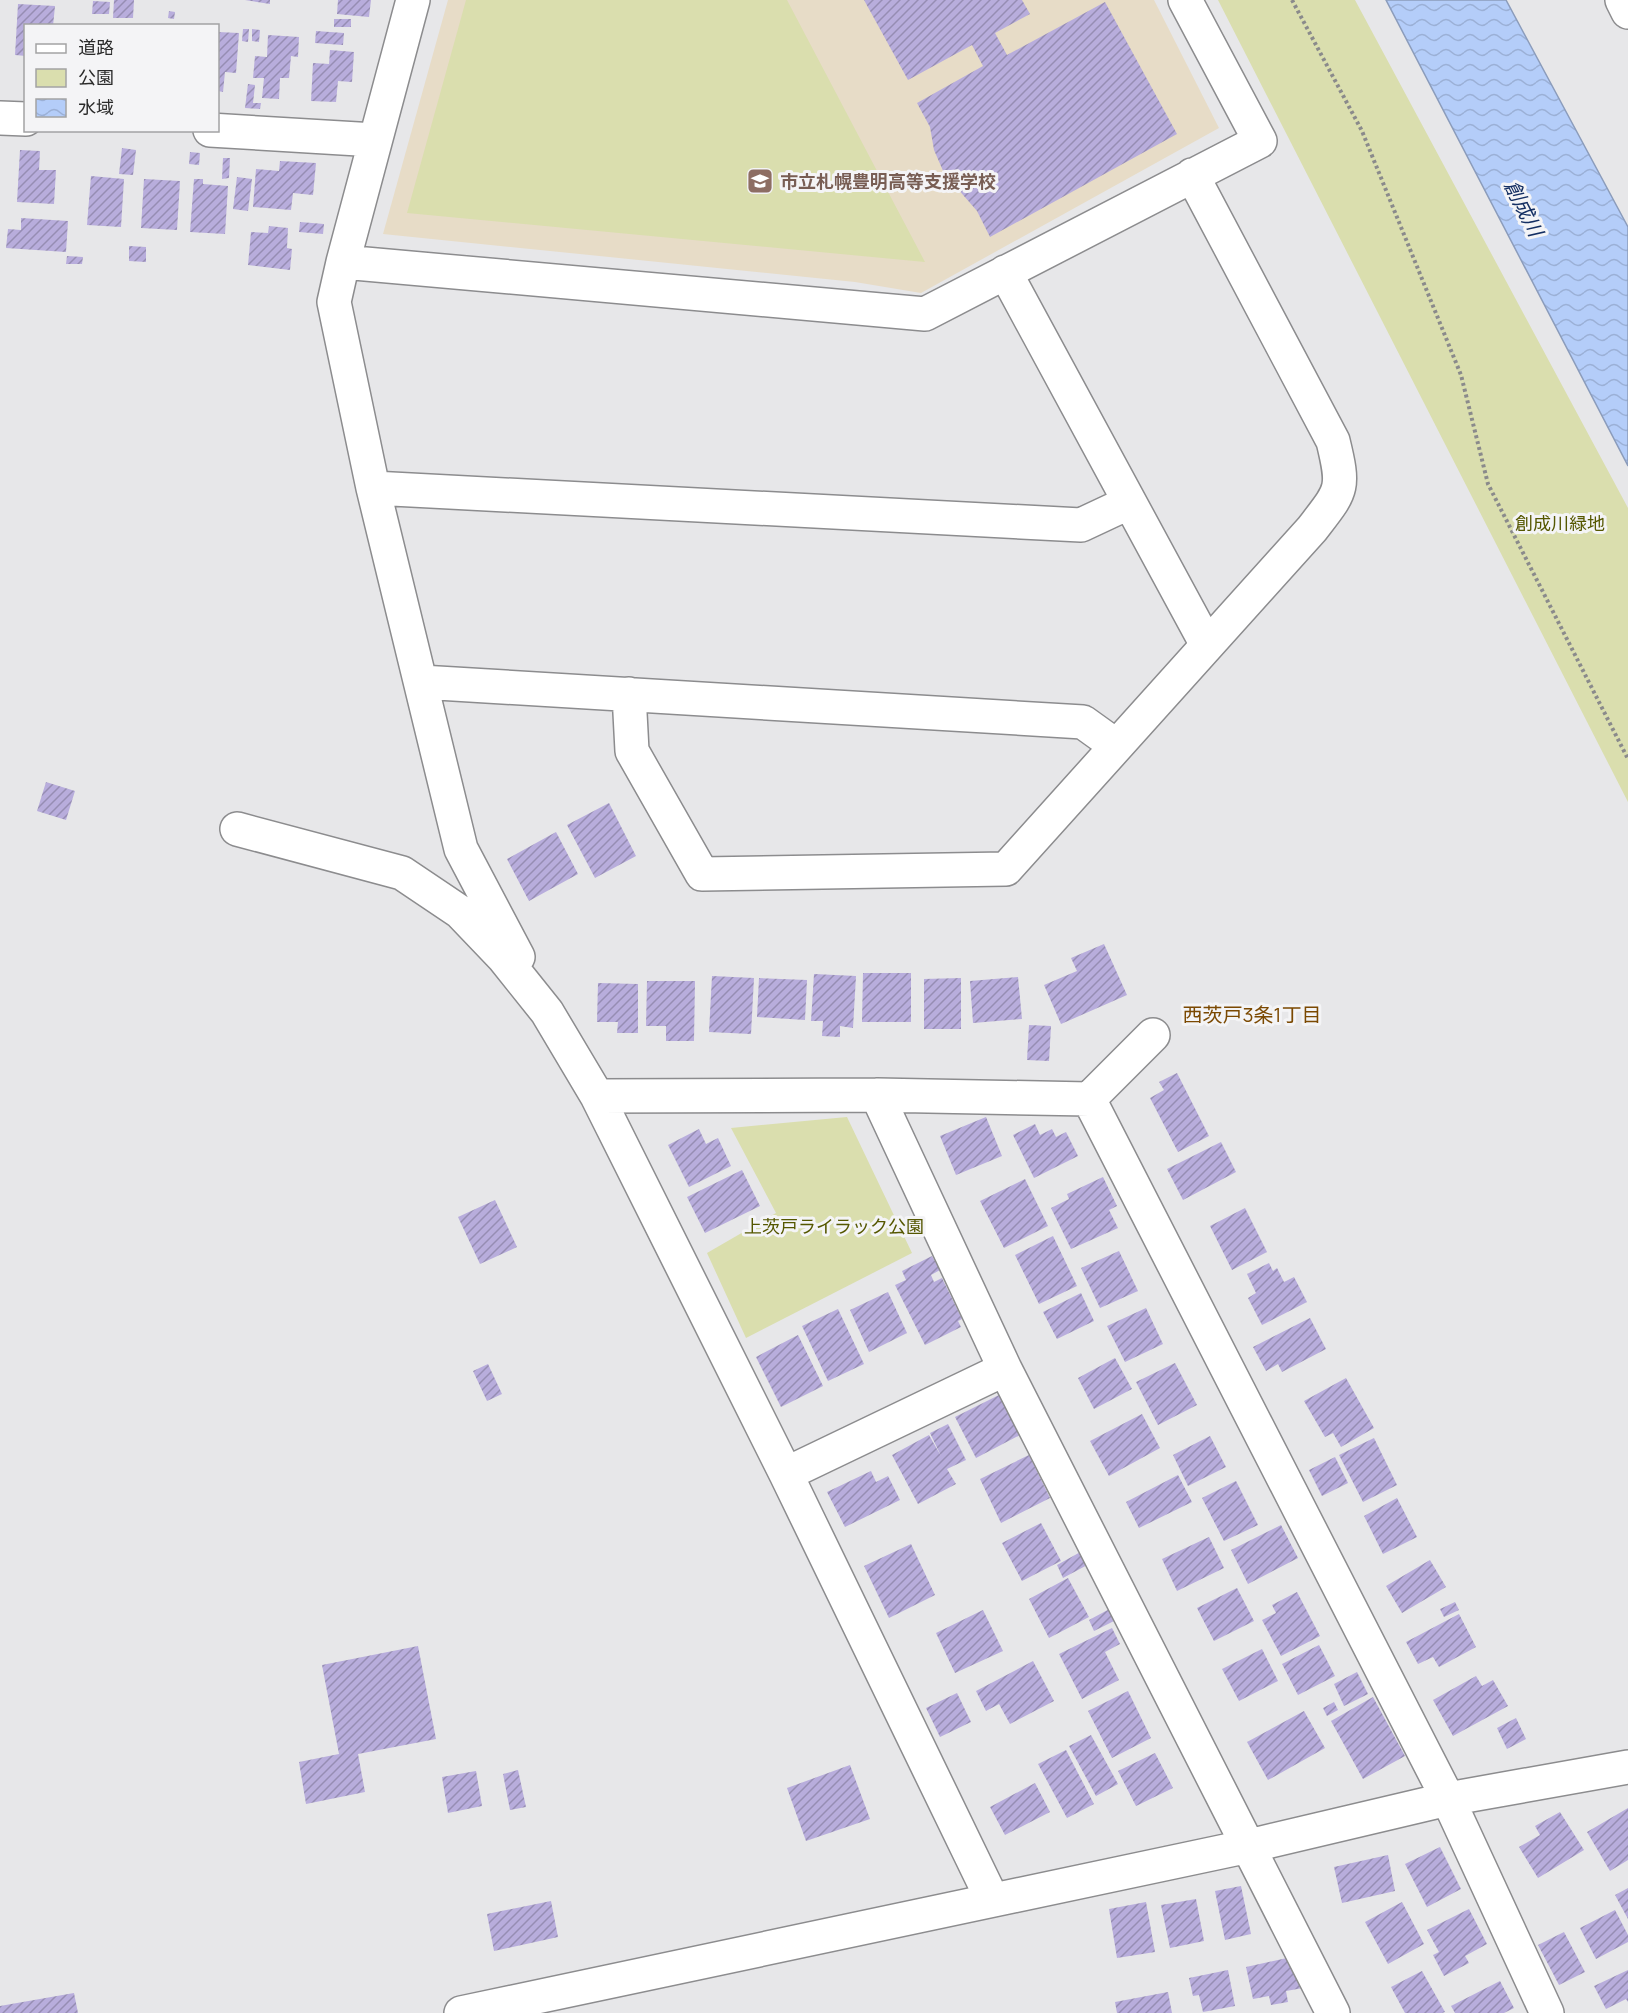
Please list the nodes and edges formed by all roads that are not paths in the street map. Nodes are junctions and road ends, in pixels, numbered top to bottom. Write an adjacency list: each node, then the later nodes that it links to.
1 (413, 0): 8 (main road)
2 (1185, 0): 9 (main road)
3 (1622, 0): 4 (main road)
4 (1628, 12)
5 (0, 118): 6 (main road)
6 (24, 119)
7 (219, 131): 8 (main road)
8 (375, 140): 10 (main road)
9 (1191, 175): 11 (main road); 14 (main road)
10 (343, 262): 11 (main road); 12 (main road)
11 (1005, 272): 13 (main road)
12 (373, 488): 13 (main road); 15 (main road)
13 (1128, 503): 14 (main road)
14 (1207, 645): 17 (main road)
15 (421, 682): 16 (main road); 19 (main road)
16 (629, 694): 17 (main road); 17 (main road)
17 (1115, 745)
18 (237, 829): 19 (main road)
19 (547, 1012): 22 (main road)
20 (1153, 1035): 23 (main road)
21 (877, 1095): 22 (main road); 23 (main road); 24 (main road)
22 (597, 1096): 25 (main road)
23 (1089, 1099): 27 (main road)
24 (1005, 1369): 25 (main road); 28 (main road)
25 (786, 1474): 29 (main road)
26 (1628, 1767): 27 (main road)
27 (1448, 1799): 28 (main road); 32 (main road)
28 (1249, 1846): 29 (main road); 31 (main road)
29 (992, 1899): 30 (main road)
30 (461, 2013)
31 (1333, 2013)
32 (1547, 2013)

